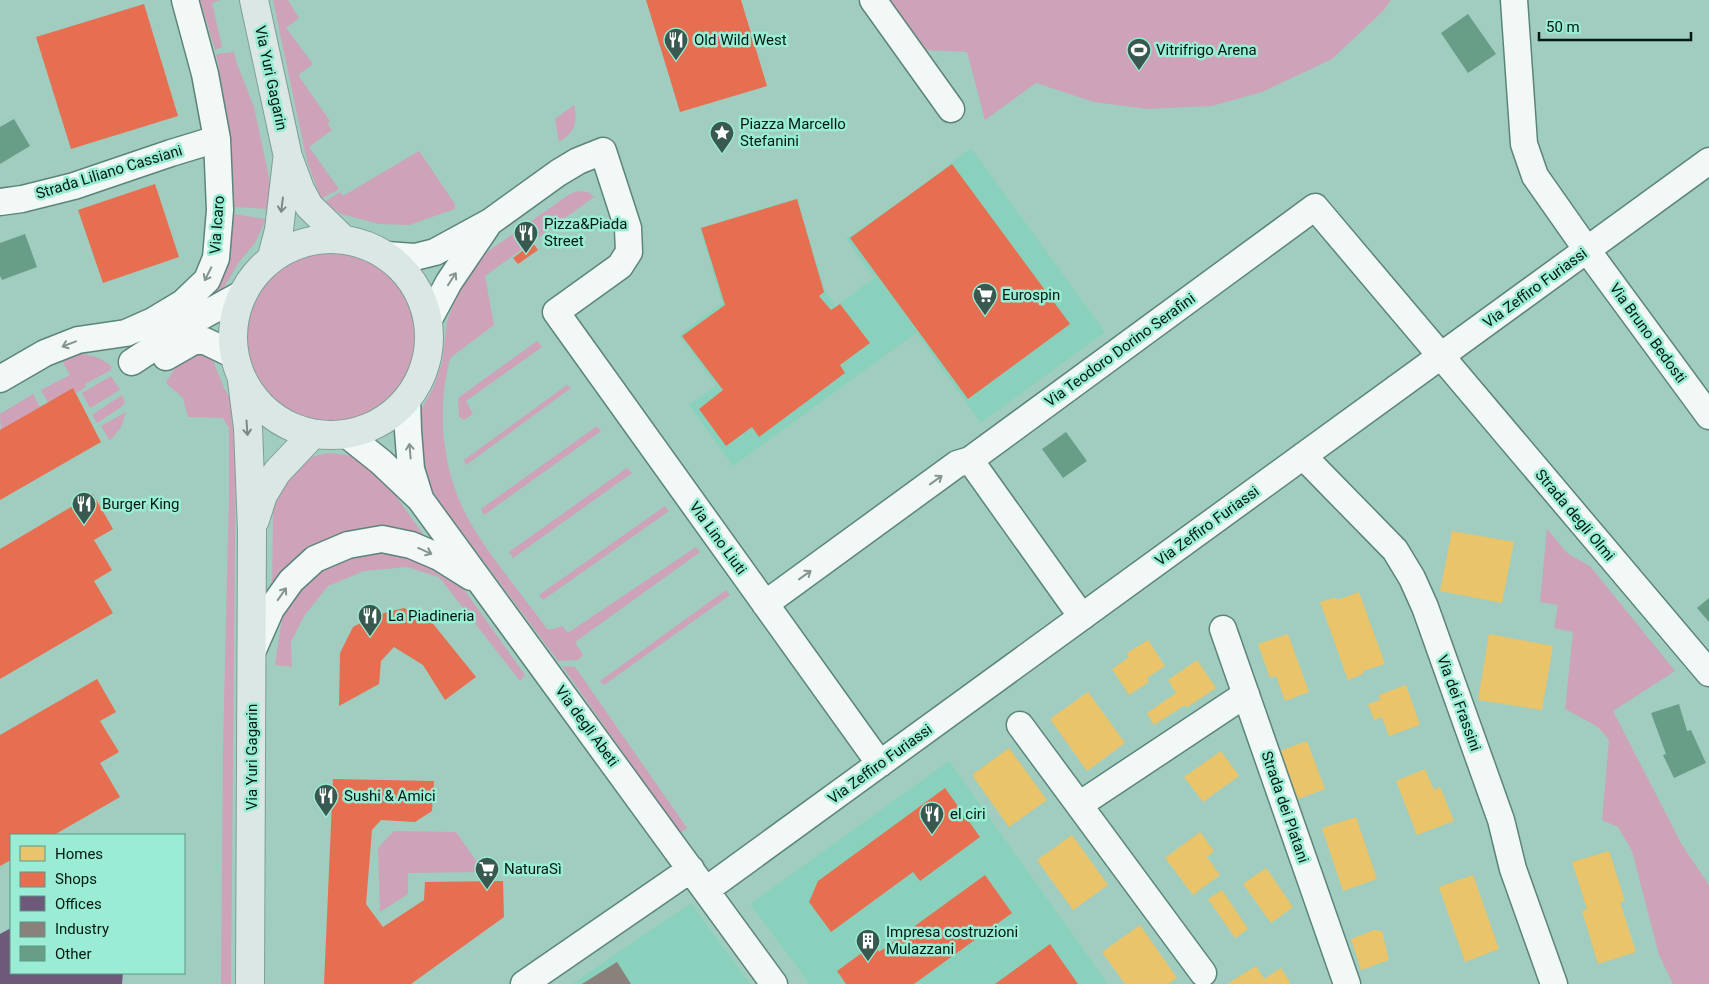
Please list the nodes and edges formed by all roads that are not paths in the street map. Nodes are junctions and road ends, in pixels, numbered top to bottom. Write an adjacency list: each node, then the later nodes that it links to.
1 (185, 0): 6 (street, Via Icaro)
2 (254, 0): 7 (main road, Via Yuri Gagarin)
3 (873, 0): 5 (street)
4 (1514, 0): 12 (street, Via Bruno Bedosti)
5 (951, 109)
6 (218, 140): 9 (street, Strada Liliano Cassiani); 17 (street, Via Icaro, one-way to 17)
7 (288, 157): 11 (main road, Via Yuri Gagarin); 14 (main road, Via Yuri Gagarin, one-way to 14)
8 (1709, 161): 12 (street, Via Zeffiro Furiassi)
9 (0, 202)
10 (490, 222): 13 (street); 16 (street, one-way to 10); 32 (street, Via Lino Liuti)
11 (342, 238): 13 (main road, Via Yuri Gagarin); 14 (main road, Via Yuri Gagarin)
12 (1587, 250): 19 (street, Via Zeffiro Furiassi); 24 (street, Via Bruno Bedosti)
13 (386, 255): 16 (main road, Via Yuri Gagarin)
14 (272, 257): 15 (main road, Via Yuri Gagarin)
15 (242, 294): 18 (main road, Via Yuri Gagarin); 20 (street)
16 (428, 321): 23 (main road, Via Yuri Gagarin)
17 (104, 337): 20 (street); 21 (street, Via Icaro, one-way to 21)
18 (234, 355): 20 (street); 22 (main road, Via Yuri Gagarin)
19 (1441, 356): 27 (street, Via Zeffiro Furiassi); 28 (street, Via Teodoro Dorino Serafini); 36 (street, Strada degli Olmi)
20 (132, 362)
21 (0, 379)
22 (242, 380): 25 (main road, Via Yuri Gagarin); 30 (main road, Via Yuri Gagarin, one-way to 30)
23 (407, 398): 26 (main road, Via Yuri Gagarin); 29 (street, Via degli Abeti, one-way to 23)
24 (1709, 416)
25 (313, 434): 26 (main road, Via Yuri Gagarin); 30 (main road, Via Yuri Gagarin)
26 (346, 434): 29 (street, Via degli Abeti)
27 (1303, 456): 33 (street, Via Zeffiro Furiassi); 48 (street, Via dei Frassini)
28 (970, 460): 32 (street, Via Teodoro Dorino Serafini, one-way to 28); 33 (street)
29 (420, 499): 31 (street, Via degli Abeti)
30 (252, 531): 35 (main road, Via Yuri Gagarin)
31 (482, 584): 35 (street, Via degli Abeti, one-way to 31); 41 (street, Via degli Abeti)
32 (765, 604): 39 (street, Via Lino Liuti)
33 (1082, 617): 39 (street, Via Zeffiro Furiassi)
34 (1224, 630): 37 (street, Strada dei Platani)
35 (252, 652): 44 (main road, Via Yuri Gagarin)
36 (1709, 674)
37 (1246, 694): 40 (street); 47 (street, Strada dei Platani)
38 (1020, 725): 40 (street)
39 (880, 764): 42 (street, Via Zeffiro Furiassi)
40 (1079, 806): 43 (street)
41 (691, 869): 42 (street, Via degli Abeti); 45 (street)
42 (706, 890): 46 (street, Via degli Abeti)
43 (1203, 973)
44 (250, 984)
45 (524, 984)
46 (774, 984)
47 (1347, 984)
48 (1554, 984)

